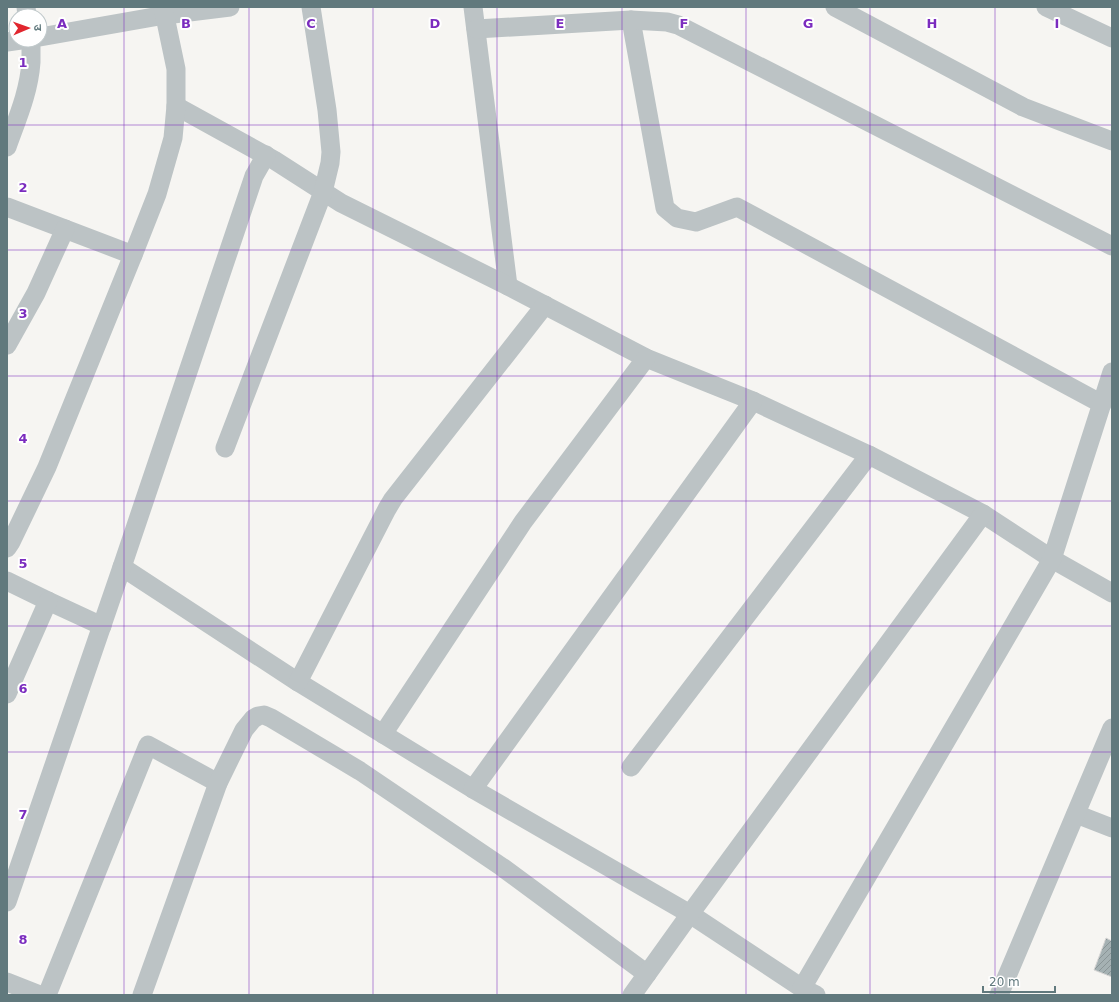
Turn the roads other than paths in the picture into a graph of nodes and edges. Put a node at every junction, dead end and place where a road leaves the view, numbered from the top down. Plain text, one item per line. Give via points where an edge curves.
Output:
1 (230, 7) edge
2 (311, 7) edge
3 (474, 7) edge
4 (835, 7) edge
5 (1046, 7) edge
6 (164, 11) edge
7 (630, 20) junction
8 (476, 29) junction
9 (48, 35) edge
10 (1112, 38) edge
11 (31, 48) edge
12 (176, 106) junction
13 (1112, 141) edge
14 (7, 147) edge
15 (266, 156) junction
16 (323, 192) junction
17 (7, 207) edge
18 (64, 229) junction
19 (1112, 246) edge
20 (134, 255) junction
21 (508, 286) junction
22 (545, 305) junction
23 (7, 344) edge
24 (646, 358) junction
25 (1112, 372) edge
26 (753, 401) junction
27 (1102, 404) junction
28 (224, 448) dead end
29 (869, 455) junction
30 (983, 514) junction
31 (7, 548) edge
32 (1052, 559) junction
33 (122, 567) junction
34 (7, 581) edge
35 (1112, 593) edge
36 (48, 601) junction
37 (102, 626) junction
38 (298, 682) junction
39 (7, 694) edge
40 (1112, 728) edge
41 (383, 734) junction
42 (631, 767) dead end
43 (218, 783) junction
44 (473, 789) junction
45 (1076, 814) junction
46 (1112, 828) edge
47 (7, 902) edge
48 (690, 914) junction
49 (647, 974) junction
50 (7, 982) edge
51 (809, 991) edge
52 (40, 995) edge
53 (47, 995) edge
54 (142, 995) edge
55 (632, 995) edge
56 (999, 995) edge

1 - 6 street
2 - 16 street via 331,152
3 - 8 street
4 - 13 street via 1023,107
5 - 10 street
6 - 9 street
6 - 12 street via 176,69
7 - 8 street
7 - 19 street via 678,25
7 - 27 street via 665,208 677,218 696,222 737,207
8 - 21 street
11 - 14 street via 27,88
12 - 15 street
12 - 20 street via 173,138 157,194
15 - 16 street
15 - 33 street via 254,176
16 - 21 street
16 - 28 street
17 - 18 street
18 - 20 street
18 - 23 street via 36,293
20 - 31 street via 47,467
21 - 22 street
22 - 24 street
22 - 38 street via 393,499
24 - 26 street
24 - 41 street via 523,522
25 - 27 street
26 - 29 street
26 - 44 street
27 - 32 street
29 - 30 street
29 - 42 street
30 - 32 street
30 - 48 street
32 - 35 street
32 - 51 street
33 - 37 street
33 - 38 street
34 - 36 street
36 - 37 street
36 - 39 street
37 - 47 street
38 - 41 street
40 - 45 street
41 - 44 street
43 - 49 street via 244,730 258,716 271,718 360,771 502,867
43 - 53 street via 148,745
43 - 54 street
44 - 48 street
45 - 46 street
45 - 56 street
48 - 49 street
48 - 51 street
49 - 55 street
50 - 52 street

